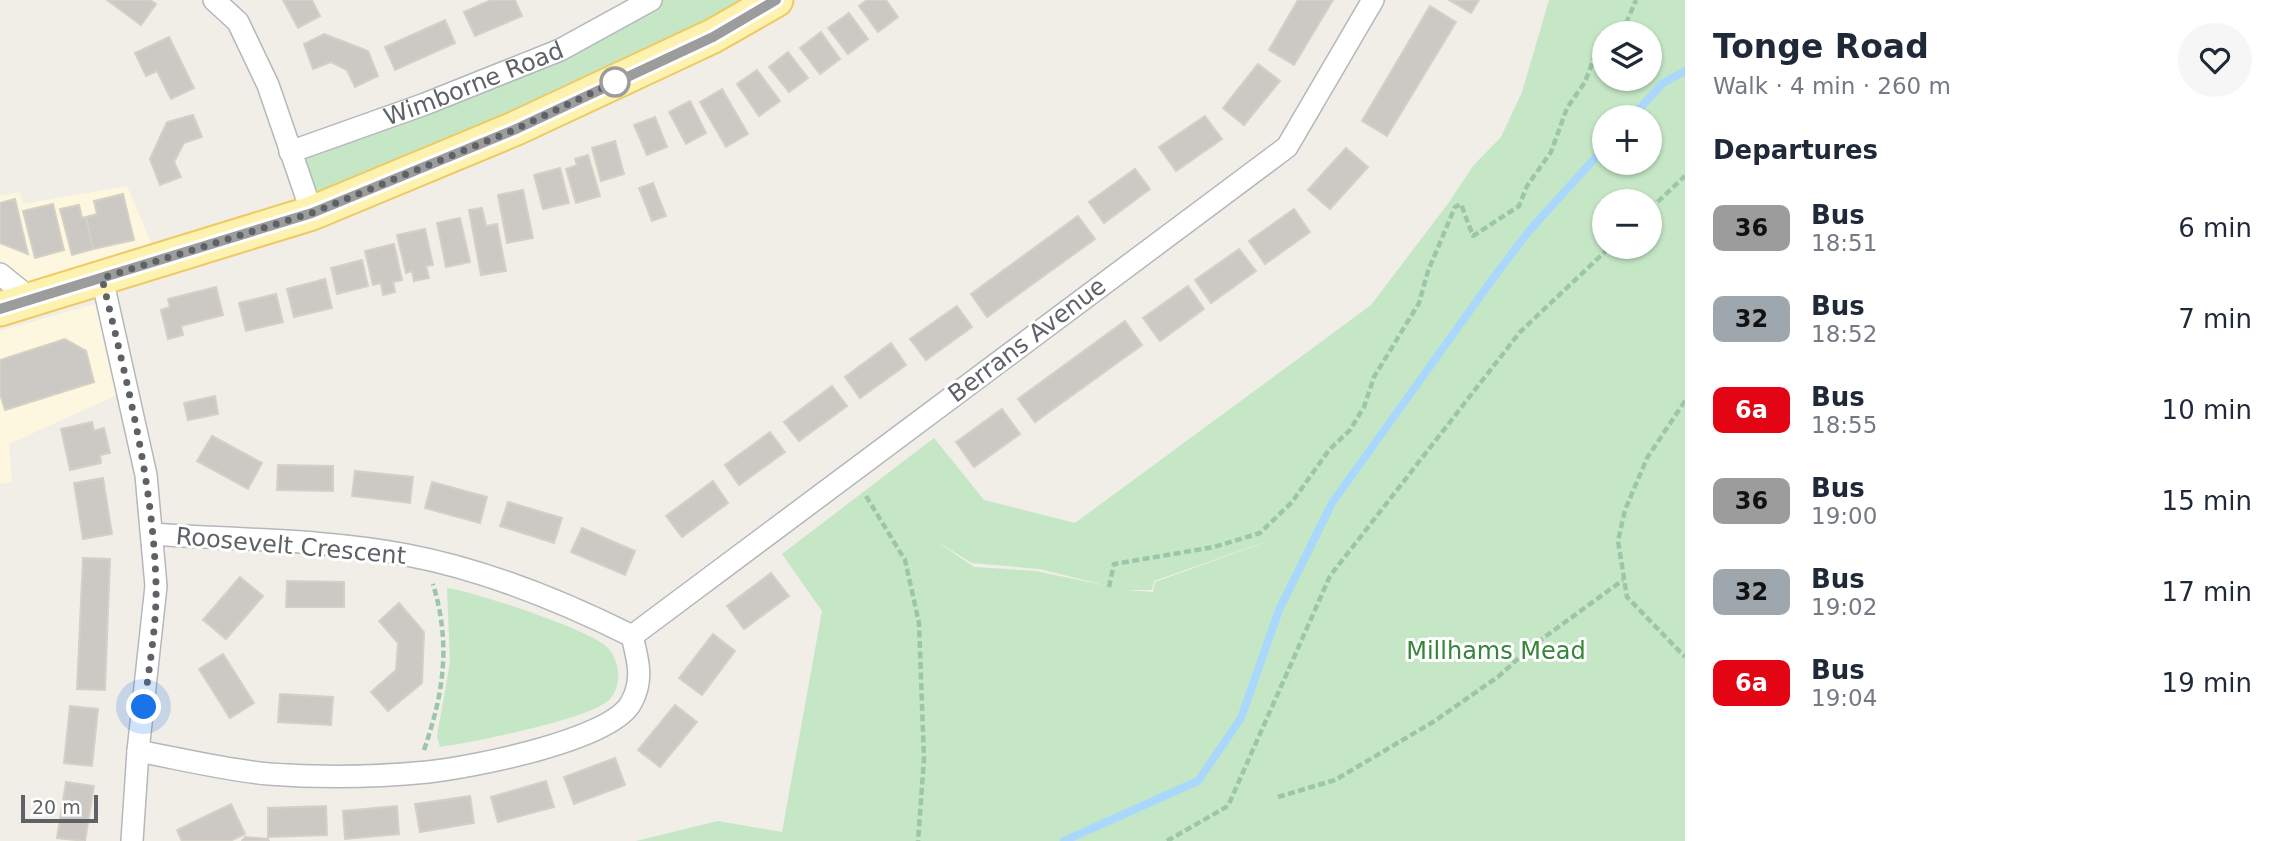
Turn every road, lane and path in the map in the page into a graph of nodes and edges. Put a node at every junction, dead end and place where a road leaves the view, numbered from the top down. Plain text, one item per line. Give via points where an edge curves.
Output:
1 (214, 0) edge
2 (651, 0) edge
3 (776, 0) edge
4 (1373, 0) edge
5 (1636, 0) edge
6 (1627, 21) edge
7 (1592, 65) edge
8 (290, 152) junction
9 (1685, 176) edge
10 (1662, 198) edge
11 (312, 213) junction
12 (1597, 259) edge
13 (0, 274) edge
14 (102, 278) junction
15 (32, 299) junction
16 (0, 309) edge
17 (1685, 401) edge
18 (866, 496) dead end
19 (153, 534) junction
20 (426, 559) junction
21 (1623, 580) junction
22 (1109, 587) dead end
23 (632, 636) junction
24 (1685, 657) edge
25 (138, 751) junction
26 (417, 772) junction
27 (1278, 797) dead end
28 (132, 841) edge
29 (918, 841) edge
30 (1167, 841) edge

1 - 8 street via 238,22 268,85
2 - 8 street, Wimborne Road via 560,50
3 - 11 main road via 713,37 514,130
4 - 23 street, Berrans Avenue via 1287,146
5 - 6 path
7 - 22 path via 1586,82 1567,108 1551,152 1519,206 1474,236 1461,204 1455,208 1419,303 1374,377 1364,407 1292,502 1260,533 1214,547 1114,564
8 - 11 street
9 - 10 path
11 - 14 main road
12 - 30 path via 1520,332 1330,576 1228,806
13 - 15 street
14 - 15 main road
14 - 19 street via 146,475
15 - 16 main road
17 - 21 path via 1647,458 1625,510 1618,541
18 - 29 path via 905,560 919,622 923,760
19 - 20 street, Roosevelt Crescent via 322,545
19 - 25 street via 154,617
20 - 23 street, Roosevelt Crescent via 532,590
20 - 26 path via 442,626 443,686
21 - 24 path via 1627,597
21 - 27 path via 1433,722 1335,780
23 - 26 street via 639,663 638,685 621,715 603,727 540,749
25 - 26 street via 267,774
25 - 28 street

